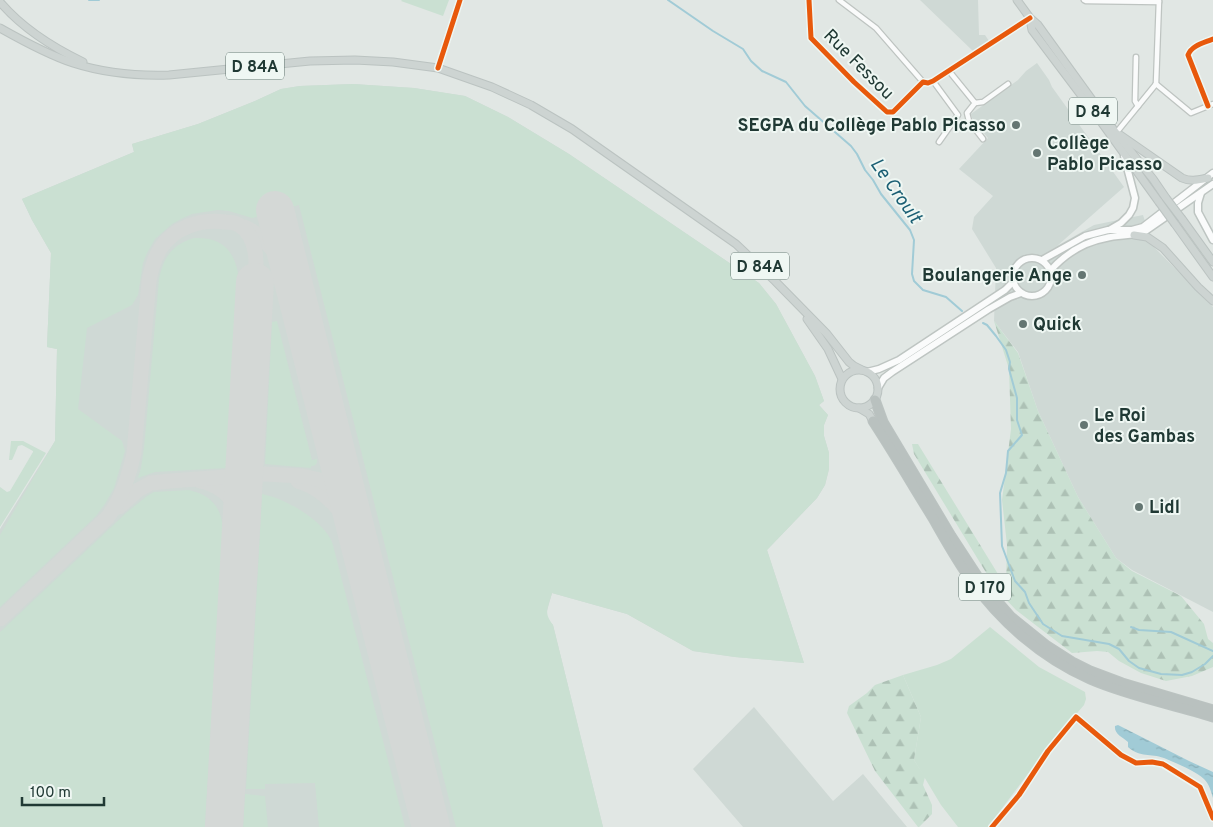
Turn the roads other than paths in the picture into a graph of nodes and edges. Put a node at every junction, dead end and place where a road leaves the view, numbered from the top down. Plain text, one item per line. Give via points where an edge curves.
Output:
1 (460, 0) edge
2 (809, 0) edge
3 (839, 0) edge
4 (1016, 0) edge
5 (1084, 0) edge
6 (1159, 1) edge
7 (0, 2) edge
8 (1030, 18) junction
9 (0, 28) edge
10 (1213, 39) edge
11 (1136, 57) dead end
12 (410, 64) junction
13 (438, 68) junction
14 (99, 69) junction
15 (949, 71) junction
16 (462, 76) junction
17 (933, 81) junction
18 (923, 82) junction
19 (1008, 84) dead end
20 (1156, 84) junction
21 (975, 103) junction
22 (1211, 105) edge
23 (1138, 106) junction
24 (1116, 133) junction
25 (983, 139) dead end
26 (940, 142) dead end
27 (1124, 155) junction
28 (1210, 176) edge
29 (1213, 184) edge
30 (1201, 193) junction
31 (1108, 230) junction
32 (1134, 235) junction
33 (1213, 240) edge
34 (1042, 260) junction
35 (1213, 262) edge
36 (1050, 271) junction
37 (1213, 277) edge
38 (1014, 282) junction
39 (1021, 293) junction
40 (1213, 301) edge
41 (795, 302) junction
42 (865, 371) junction
43 (842, 379) junction
44 (878, 388) junction
45 (874, 400) junction
46 (858, 408) junction
47 (874, 421) joint
48 (1213, 710) edge
49 (1213, 717) edge
50 (1213, 818) edge
51 (992, 827) edge

1 - 13 street
2 - 18 street, Rue Fessou via 811,38 887,112 893,112
3 - 18 street via 876,28
4 - 8 main road, D 84
5 - 6 street
6 - 20 street
7 - 14 main road, D 84A via 36,34
8 - 15 street
8 - 24 main road, D 84
8 - 27 main road, D 84 via 1032,30
9 - 14 main road, D 84A via 72,62
10 - 22 street via 1193,48 1188,55
11 - 23 street via 1135,101
12 - 13 main road, D 84A
12 - 14 main road, D 84A via 318,60 159,75
12 - 16 main road, D 84A
13 - 16 main road, D 84A
15 - 17 street
15 - 21 street
16 - 41 main road, D 84A via 531,105 572,129 736,244
17 - 18 street
17 - 26 street via 958,115
19 - 21 street via 983,102
20 - 22 street via 1192,113
20 - 23 street
21 - 25 street via 968,113 969,121
23 - 24 street
24 - 28 main road via 1187,181
24 - 35 main road, D 84, bridge
27 - 31 main road via 1135,198 1133,208 1130,216
27 - 37 main road, D 84, bridge
28 - 31 main road via 1143,227
29 - 30 main road
30 - 32 main road via 1144,232
30 - 33 main road via 1198,212
31 - 34 main road via 1085,236
32 - 36 main road via 1106,238 1081,246
32 - 40 main road via 1147,237 1162,248
34 - 36 main road
34 - 38 main road via 1023,259 1013,274
36 - 39 main road via 1050,284 1044,292 1035,296
38 - 39 main road
38 - 42 main road via 899,360
39 - 44 main road via 989,309 892,372
41 - 42 main road, D 84A via 849,362
41 - 43 main road, D 84A via 828,348
42 - 43 main road via 851,371
42 - 44 main road via 875,378
43 - 46 main road via 841,396 848,405
44 - 45 main road
45 - 46 main road
45 - 48 highway, D 170 via 886,428 976,575 1011,617 1047,646 1090,671
46 - 47 main road, D 170
47 - 49 highway, D 170 via 970,579 1013,628 1038,649 1088,678
50 - 51 street via 1200,787 1163,764 1136,763 1120,755 1076,718

